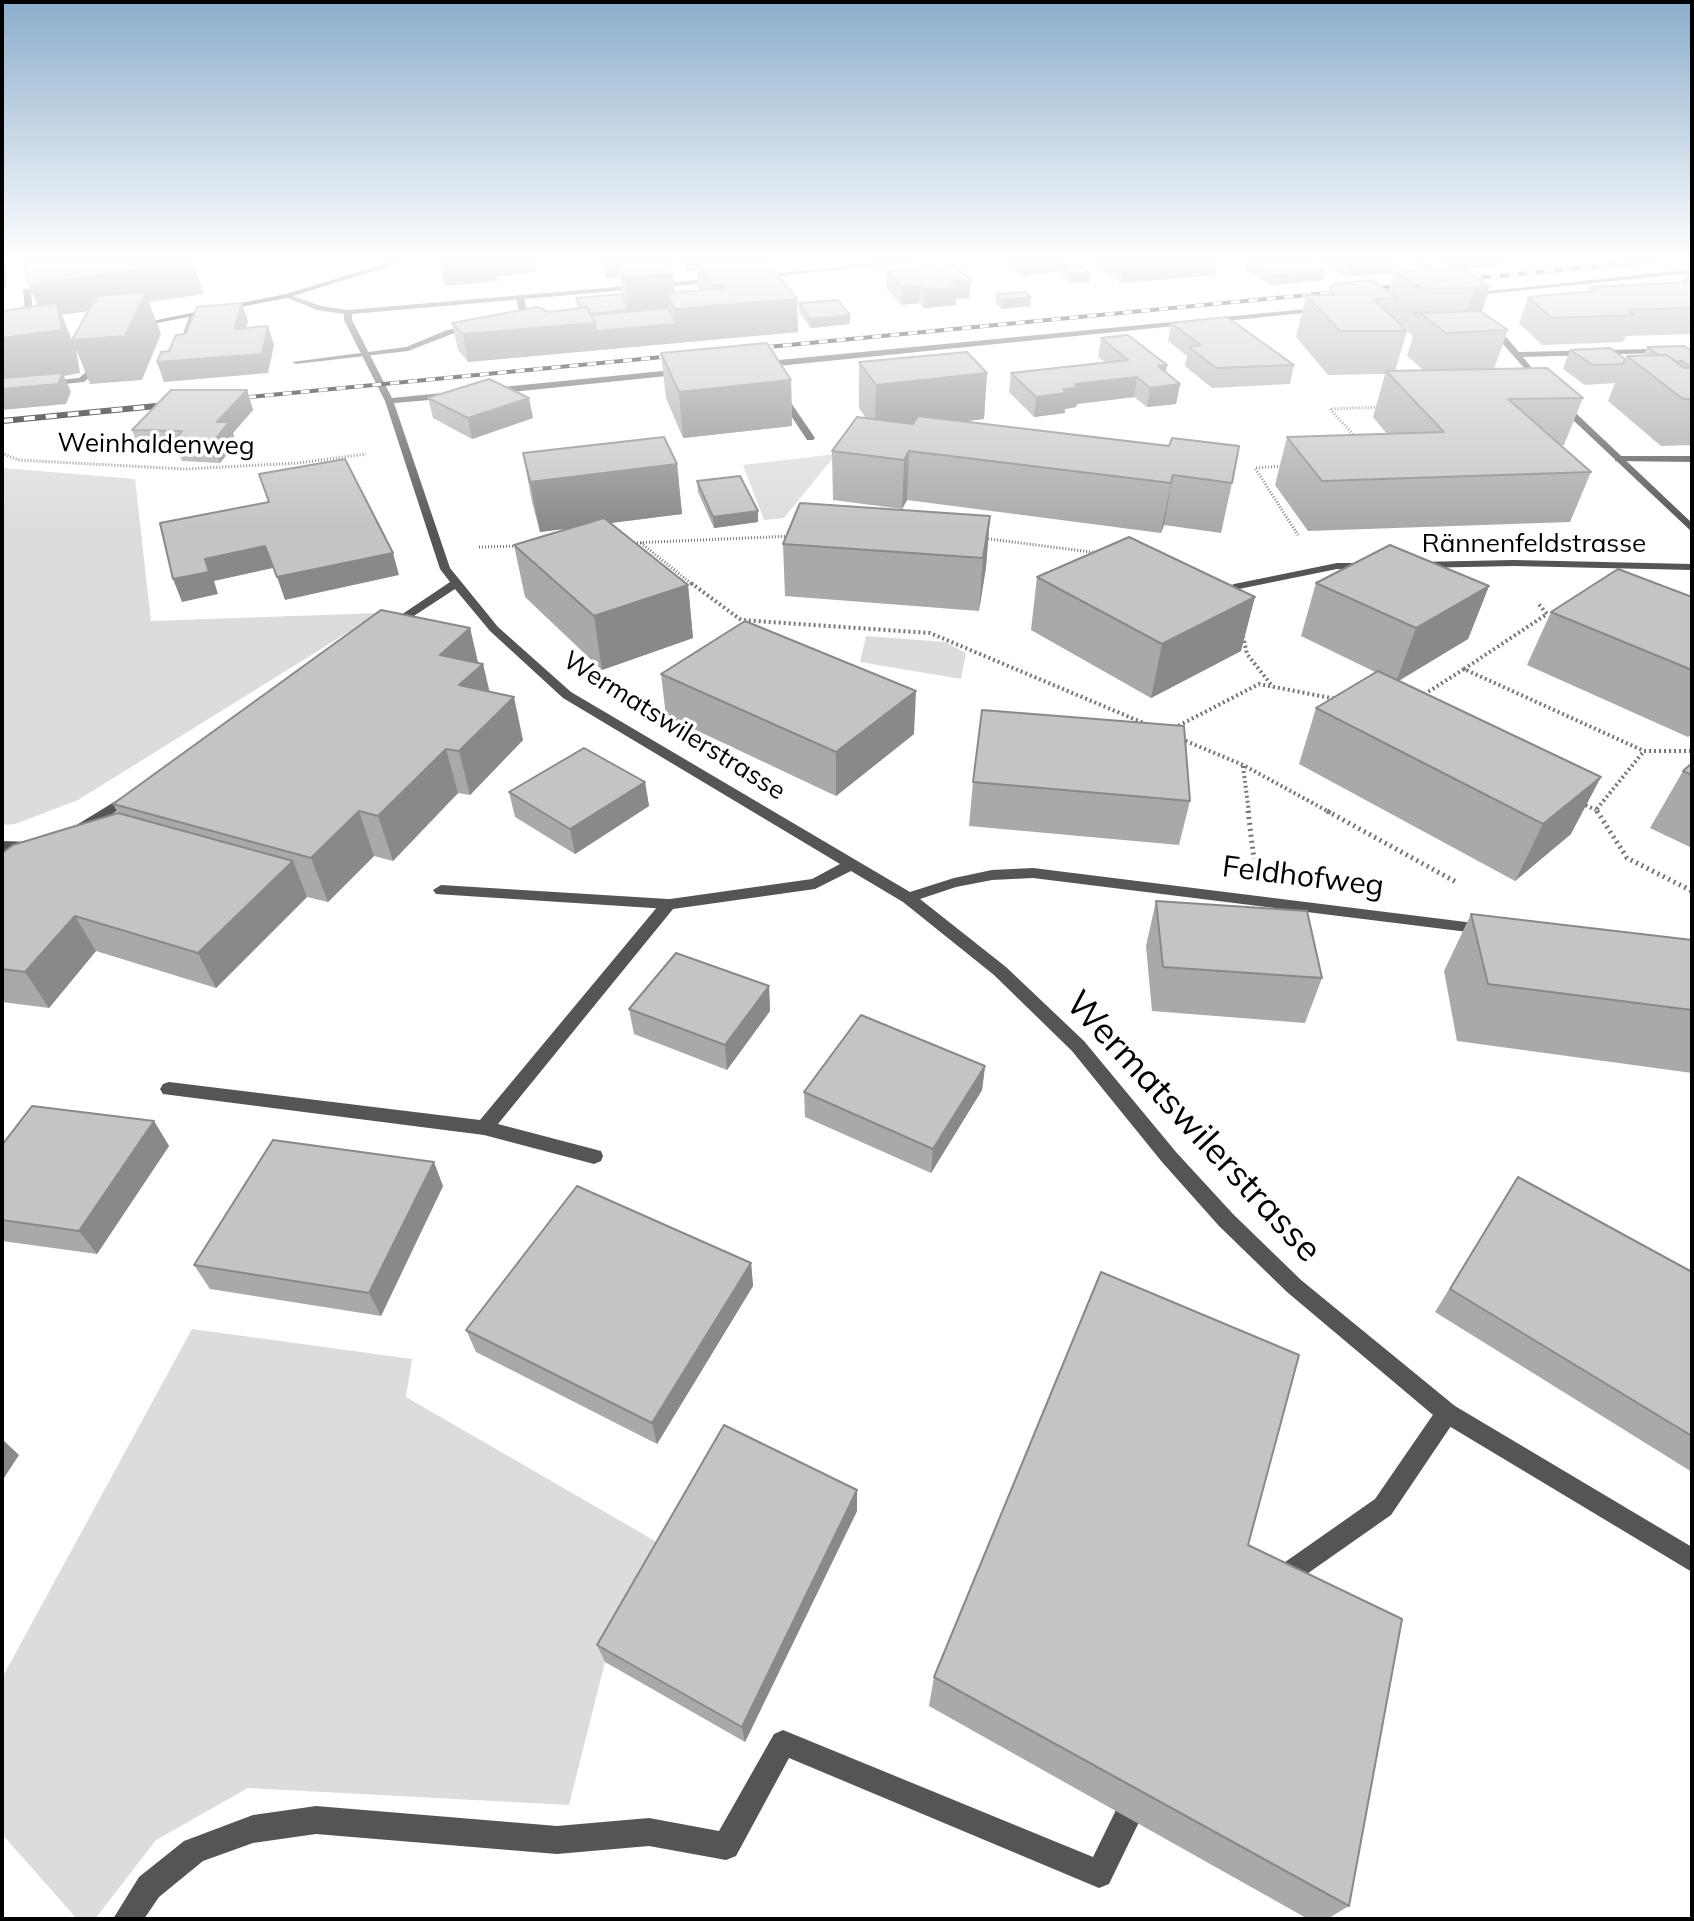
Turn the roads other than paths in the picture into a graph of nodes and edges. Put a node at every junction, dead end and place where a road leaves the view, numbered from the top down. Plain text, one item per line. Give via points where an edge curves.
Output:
1 (90, 351) edge
2 (178, 351) edge
3 (363, 351) edge
4 (394, 351) edge
5 (906, 351) edge
6 (1513, 351) edge
7 (1669, 351) edge
8 (177, 354) edge
9 (365, 354) junction
10 (1517, 355) junction
11 (296, 362) dead end
12 (762, 365) junction
13 (746, 366) edge
14 (700, 371) edge
15 (770, 377) edge
16 (34, 385) edge
17 (778, 389) edge
18 (483, 392) edge
19 (467, 393) edge
20 (389, 401) junction
21 (810, 438) dead end
22 (1618, 459) junction
23 (1692, 459) edge
24 (1692, 529) edge
25 (1381, 565) edge
26 (1411, 565) edge
27 (1692, 567) edge
28 (455, 584) junction
29 (1234, 587) edge
30 (375, 636) edge
31 (142, 789) edge
32 (64, 839) edge
33 (2, 846) edge
34 (51, 848) edge
35 (850, 865) junction
36 (441, 890) dead end
37 (908, 898) junction
38 (668, 904) junction
39 (1494, 930) edge
40 (169, 1089) dead end
41 (484, 1128) junction
42 (594, 1156) dead end
43 (1447, 1413) junction
44 (1692, 1560) edge
45 (1268, 1600) edge
46 (1127, 1818) edge
47 (127, 1919) edge

1 - 16 street via 89,374 81,380
2 - 8 street
3 - 9 street, Wermatswilerstrasse
4 - 9 street
5 - 12 street
6 - 10 street
7 - 10 street
9 - 11 street
9 - 20 street, Wermatswilerstrasse
10 - 22 street
12 - 13 street
12 - 15 street
14 - 18 street
17 - 21 street
19 - 20 street
20 - 28 street, Wermatswilerstrasse via 445,569
22 - 23 street
22 - 24 street
25 - 29 street, Rännenfeldstrasse via 1320,570
26 - 27 street, Rännenfeldstrasse
28 - 30 street
28 - 35 street, Wermatswilerstrasse via 494,629 567,695
31 - 32 street
33 - 34 street
35 - 37 street, Wermatswilerstrasse
35 - 38 street via 815,884
36 - 38 street
37 - 39 street, Feldhofweg via 992,875 1033,873
37 - 43 street, Wermatswilerstrasse via 1000,971 1078,1046 1188,1178 1294,1286
38 - 41 street
40 - 41 street
41 - 42 street
43 - 44 street, Wermatswilerstrasse
43 - 45 street via 1383,1507 1286,1575
46 - 47 street via 1099,1874 783,1743 726,1846 649,1832 557,1840 316,1820 253,1829 194,1851 149,1887

